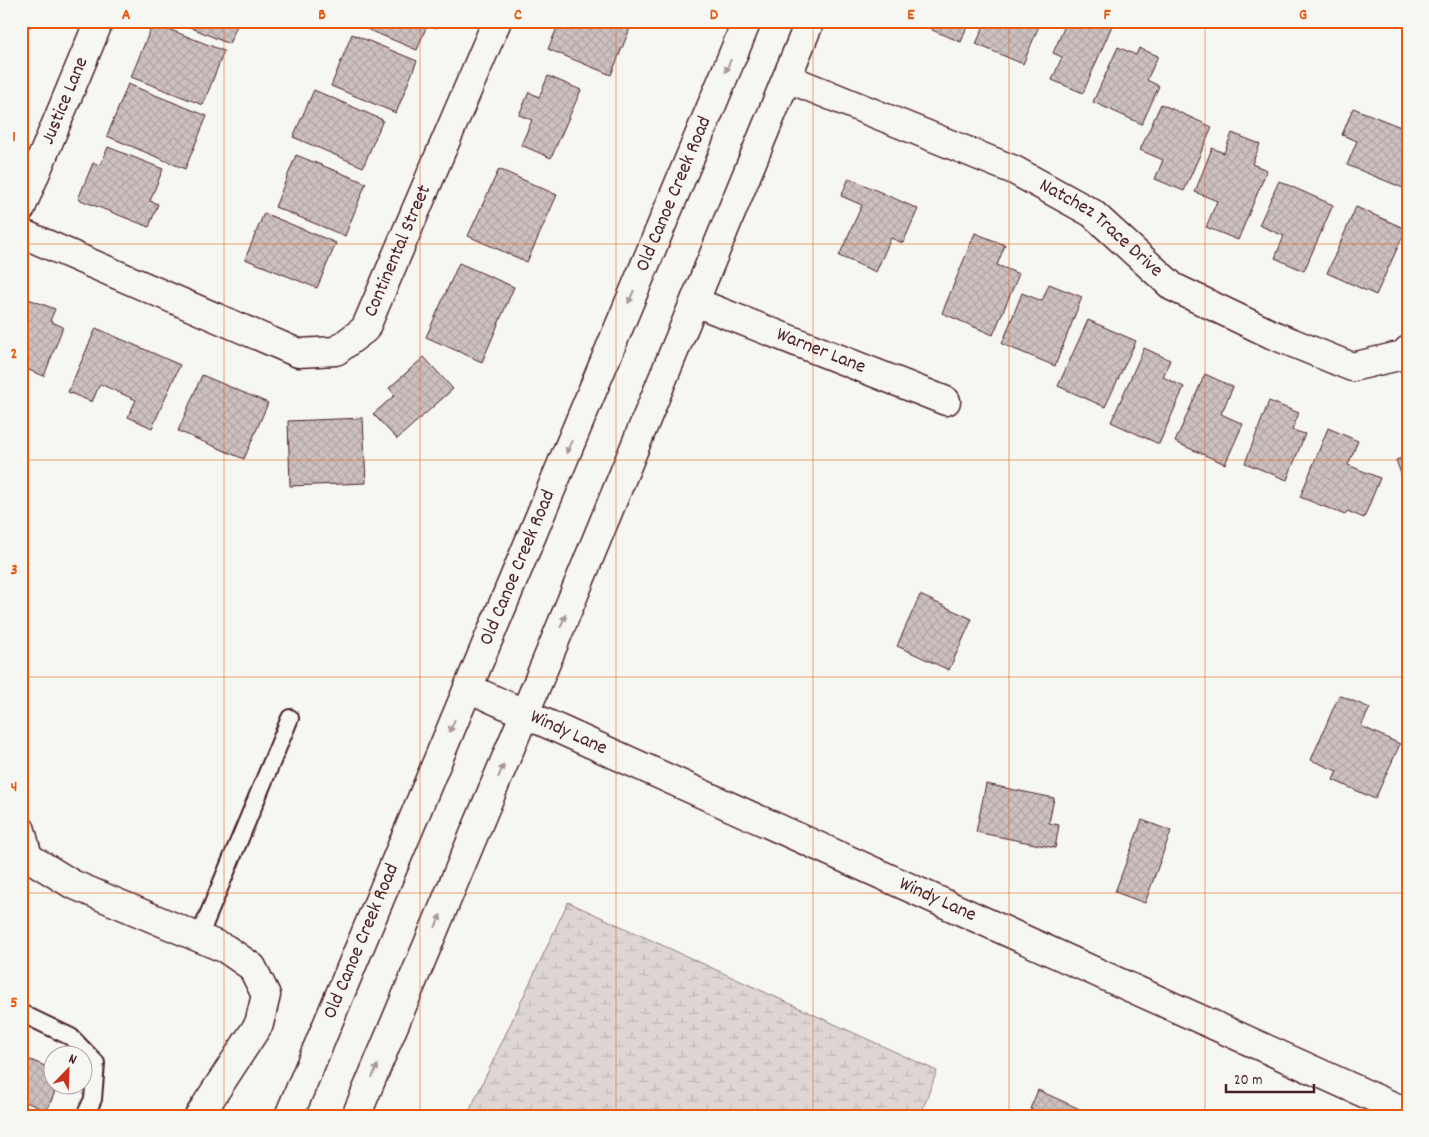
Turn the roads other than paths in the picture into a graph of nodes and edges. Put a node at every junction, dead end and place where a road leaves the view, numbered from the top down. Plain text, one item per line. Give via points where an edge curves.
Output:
1 (99, 21) edge
2 (497, 21) edge
3 (747, 21) edge
4 (810, 21) edge
5 (787, 78) junction
6 (21, 208) edge
7 (21, 233) edge
8 (695, 302) junction
9 (1408, 350) edge
10 (946, 401) dead end
11 (468, 688) junction
12 (524, 714) junction
13 (290, 718) dead end
14 (21, 830) edge
15 (199, 937) junction
16 (21, 1013) edge
17 (1408, 1113) edge
18 (85, 1116) edge
19 (199, 1116) edge
20 (289, 1116) edge
21 (356, 1116) edge

1 - 6 street, Justice Lane
2 - 7 street, Continental Street via 365,329 336,351 298,352
3 -> 11 street, Old Canoe Creek Road
4 - 5 street
5 - 8 street
5 - 9 street, Natchez Trace Drive via 1014,170 1092,213 1174,287 1271,334 1352,367 1403,355
8 - 10 street, Warner Lane
12 -> 8 street
11 - 12 street, Windy Lane
11 -> 20 street, Old Canoe Creek Road
12 - 17 street, Windy Lane
21 -> 12 street
13 - 15 lane
14 - 15 street via 28,857 72,884
15 - 19 street via 226,949 252,967 266,995 259,1024
16 - 18 lane via 71,1038 96,1063 93,1098

